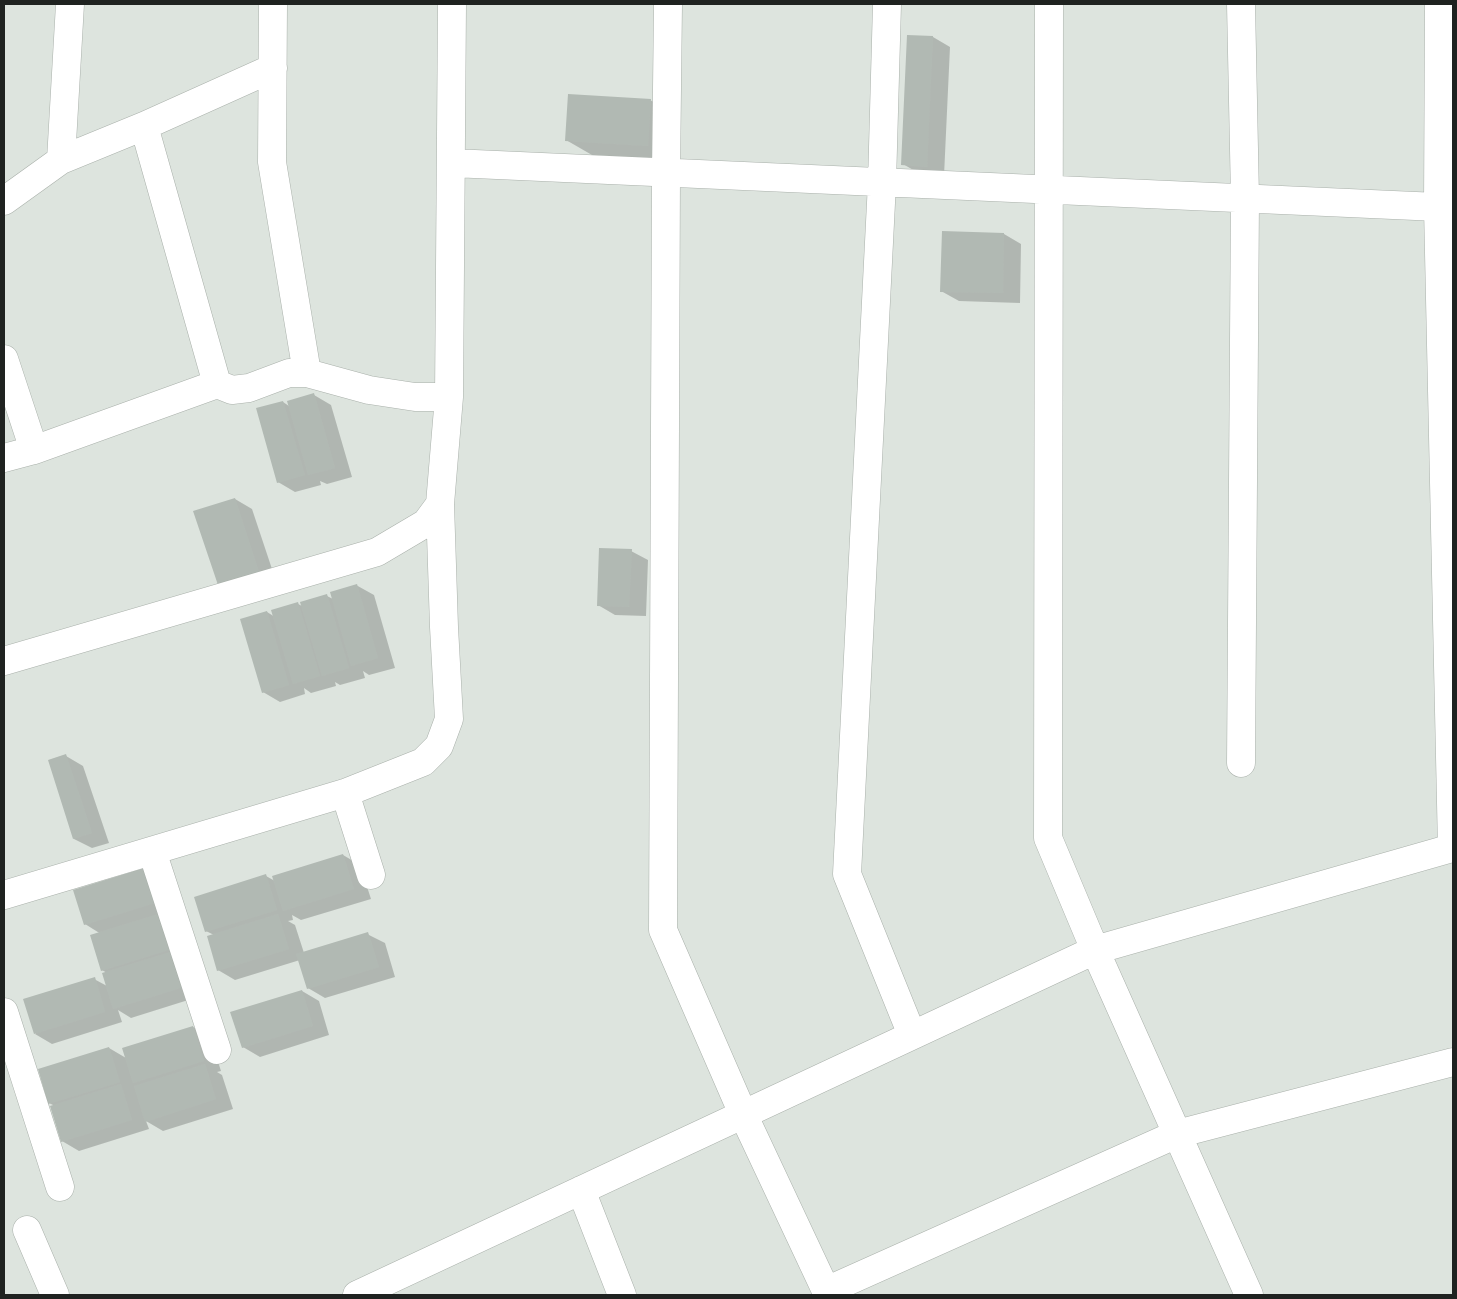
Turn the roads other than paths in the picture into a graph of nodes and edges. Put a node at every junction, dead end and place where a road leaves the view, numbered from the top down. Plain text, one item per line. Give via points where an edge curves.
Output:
1 (70, 4) edge
2 (273, 4) edge
3 (452, 4) edge
4 (668, 4) edge
5 (887, 4) edge
6 (1049, 4) edge
7 (1241, 4) edge
8 (1439, 4) edge
9 (273, 68) junction
10 (144, 126) junction
11 (62, 160) junction
12 (452, 164) junction
13 (666, 173) junction
14 (882, 183) junction
15 (1048, 190) junction
16 (1245, 198) junction
17 (4, 201) edge
18 (1438, 207) junction
19 (4, 359) edge
20 (307, 373) junction
21 (217, 384) junction
22 (449, 397) junction
23 (34, 450) junction
24 (4, 458) edge
25 (440, 504) junction
26 (4, 661) edge
27 (1241, 763) dead end
28 (345, 794) junction
29 (1453, 848) edge
30 (152, 851) junction
31 (371, 875) dead end
32 (4, 895) edge
33 (1094, 950) junction
34 (4, 1012) edge
35 (912, 1035) junction
36 (217, 1050) dead end
37 (1453, 1062) edge
38 (743, 1114) junction
39 (1177, 1134) junction
40 (60, 1187) dead end
41 (581, 1190) junction
42 (27, 1230) dead end
43 (389, 1288) edge
44 (827, 1293) edge
45 (55, 1295) edge
46 (356, 1295) edge
47 (622, 1295) edge
48 (1249, 1295) edge

1 - 11 street
2 - 9 street
3 - 12 street
4 - 13 street
5 - 14 street
6 - 15 street
7 - 16 street
8 - 18 street
9 - 10 street
9 - 20 street via 272,162
10 - 11 street
10 - 21 street
11 - 17 street
12 - 13 street
12 - 22 street
13 - 14 street
13 - 38 street via 663,930
14 - 15 street
14 - 35 street via 847,874
15 - 16 street
15 - 33 street via 1048,838
16 - 18 street
16 - 27 street
18 - 29 street
19 - 23 street
20 - 21 street via 289,373 241,389 232,390
20 - 22 street via 369,390 415,397
21 - 23 street
22 - 25 street
23 - 24 street
25 - 26 street via 426,523 377,552
25 - 28 street via 450,719 439,746 423,762
28 - 30 street
28 - 31 street
29 - 33 street
30 - 32 street
30 - 36 street
33 - 35 street
33 - 39 street
34 - 40 street
35 - 38 street
37 - 39 street
38 - 41 street
38 - 44 street
39 - 44 street
39 - 48 street
41 - 43 street
41 - 47 street
42 - 45 street
43 - 46 street

